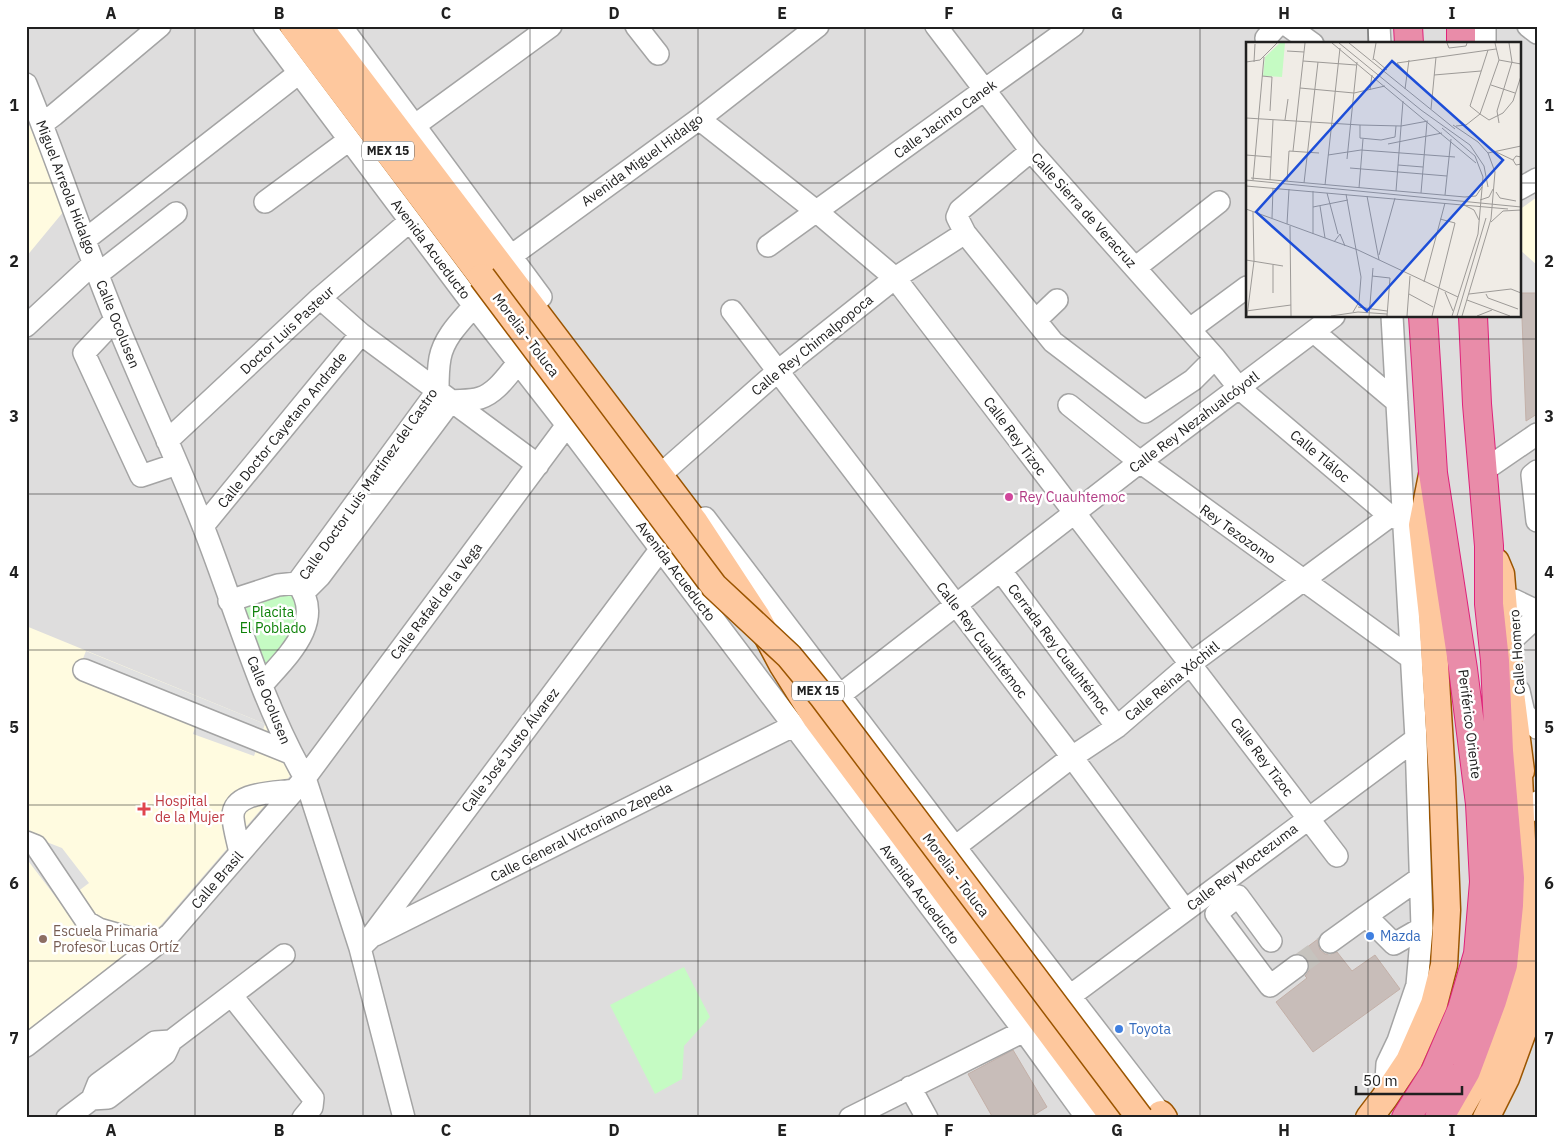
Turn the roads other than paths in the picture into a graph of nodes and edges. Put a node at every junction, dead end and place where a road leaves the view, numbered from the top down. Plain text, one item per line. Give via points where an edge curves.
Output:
1 (160, 26) edge
2 (264, 26) edge
3 (293, 26) edge
4 (319, 26) edge
5 (341, 26) edge
6 (551, 26) edge
7 (636, 26) edge
8 (818, 26) edge
9 (936, 26) edge
10 (1073, 26) edge
11 (1277, 26) edge
12 (1288, 26) edge
13 (1379, 26) edge
14 (1408, 26) edge
15 (1461, 26) edge
16 (1485, 26) edge
17 (1528, 26) edge
18 (1537, 33) edge
19 (1267, 42) edge
20 (1310, 42) edge
21 (1380, 42) edge
22 (1408, 42) edge
23 (1461, 42) edge
24 (1485, 42) edge
25 (658, 54) dead end
26 (299, 73) junction
27 (26, 84) edge
28 (985, 90) junction
29 (699, 119) junction
30 (42, 124) junction
31 (414, 126) junction
32 (349, 140) junction
33 (1031, 151) junction
34 (1537, 179) edge
35 (1520, 188) edge
36 (266, 202) dead end
37 (1219, 202) dead end
38 (816, 211) junction
39 (176, 213) dead end
40 (410, 221) junction
41 (965, 233) junction
42 (86, 239) junction
43 (768, 246) dead end
44 (96, 268) junction
45 (1135, 268) junction
46 (895, 278) junction
47 (486, 279) junction
48 (1246, 288) edge
49 (320, 298) junction
50 (1057, 300) dead end
51 (732, 312) dead end
52 (1332, 318) edge
53 (1392, 318) edge
54 (1423, 318) edge
55 (1473, 318) edge
56 (115, 320) junction
57 (1036, 320) junction
58 (26, 326) edge
59 (1190, 329) junction
60 (1314, 332) junction
61 (361, 334) junction
62 (1215, 358) junction
63 (518, 363) junction
64 (778, 371) junction
65 (1239, 388) junction
66 (444, 395) junction
67 (1397, 402) junction
68 (1069, 405) dead end
69 (567, 425) junction
70 (1537, 434) edge
71 (167, 441) junction
72 (1140, 462) junction
73 (177, 464) junction
74 (538, 465) junction
75 (668, 468) junction
76 (1483, 471) junction
77 (1537, 471) edge
78 (1433, 473) junction
79 (1074, 514) junction
80 (1405, 520) junction
81 (1537, 521) edge
82 (203, 526) junction
83 (1489, 546) junction
84 (660, 550) junction
85 (1001, 571) junction
86 (1501, 574) junction
87 (1303, 580) junction
88 (301, 588) junction
89 (1514, 600) junction
90 (229, 601) junction
91 (955, 605) junction
92 (1537, 611) edge
93 (1537, 616) edge
94 (1515, 637) junction
95 (1411, 658) junction
96 (1190, 664) junction
97 (84, 670) dead end
98 (262, 685) junction
99 (840, 695) junction
100 (793, 726) junction
101 (1117, 727) junction
102 (1537, 728) edge
103 (1416, 739) junction
104 (290, 752) junction
105 (1518, 754) junction
106 (1072, 757) junction
107 (300, 784) junction
108 (1533, 816) edge
109 (1308, 818) junction
110 (26, 842) edge
111 (955, 847) junction
112 (240, 853) junction
113 (1337, 856) dead end
114 (1537, 860) edge
115 (1420, 878) junction
116 (1185, 910) junction
117 (1366, 916) junction
118 (1422, 928) junction
119 (1537, 935) edge
120 (1271, 941) dead end
121 (1330, 942) tunnel mouth
122 (365, 943) junction
123 (155, 945) junction
124 (284, 955) dead end
125 (1297, 966) tunnel mouth
126 (232, 996) junction
127 (1070, 996) junction
128 (1532, 1025) edge
129 (1024, 1031) junction
130 (26, 1046) edge
131 (910, 1087) junction
132 (1385, 1097) junction
133 (1157, 1117) edge
134 (67, 1118) edge
135 (303, 1118) edge
136 (404, 1118) edge
137 (850, 1118) edge
138 (927, 1118) edge
139 (1087, 1118) edge
140 (1114, 1118) edge
141 (1368, 1118) edge
142 (1406, 1118) edge
143 (1439, 1118) edge
144 (1455, 1118) edge
145 (1486, 1118) edge

1 - 30 street
2 - 26 street, Avenida Acueducto
3 - 47 main road, Morelia - Toluca / MEX 15
4 - 47 main road, Morelia - Toluca / MEX 15
5 - 31 street, Avenida Acueducto
6 - 31 street
7 - 25 street
8 - 29 street, Avenida Miguel Hidalgo
9 - 28 street, Calle Sierra de Veracruz
10 - 28 street, Calle Jacinto Canek
11 - 19 street via 1266,38
12 - 20 street
13 - 21 street
14 - 22 highway
15 - 23 highway
16 - 24 street
17 - 18 street
26 - 32 street, Avenida Acueducto
26 - 42 street
27 - 30 street, Miguel Arreola Hidalgo
28 - 33 street, Calle Sierra de Veracruz
28 - 38 street, Calle Jacinto Canek
29 - 38 street, Calle Rey Tizoc
29 - 47 street, Avenida Miguel Hidalgo
30 - 42 street, Miguel Arreola Hidalgo
31 - 47 street, Avenida Acueducto
32 - 36 street
32 - 40 street, Avenida Acueducto
33 - 41 street via 960,210 957,217
33 - 45 street, Calle Sierra de Veracruz
34 - 35 street
37 - 45 street
38 - 43 street, Calle Jacinto Canek
38 - 46 street, Calle Rey Tizoc
39 - 44 street
40 - 47 street, Avenida Acueducto
40 - 49 street, Doctor Luis Pasteur
41 - 46 street, Calle Rey Chimalpopoca
41 - 57 street
42 - 44 street, Miguel Arreola Hidalgo
44 - 56 street, Calle Ocolusen
44 - 58 street
45 - 59 street, Calle Sierra de Veracruz
46 - 64 street, Calle Rey Chimalpopoca
46 - 79 street, Calle Rey Tizoc
47 - 63 street, Avenida Acueducto
47 - 66 street, Calle Doctor Luis Martínez del Castro via 445,343 440,357
47 - 75 street, Avenida Acueducto
47 - 133 main road, Morelia - Toluca / MEX 15, bridge via 714,586 789,656
47 - 140 main road, Morelia - Toluca / MEX 15, bridge via 694,522 757,617 816,718
48 - 59 street
49 - 61 street
49 - 71 street, Doctor Luis Pasteur
50 - 57 street
51 - 64 street, Calle Rey Cuauhtémoc
52 - 60 street, Calle Rey Nezahualcóyotl
53 - 67 street
54 - 78 highway, Periférico Oriente
55 - 76 highway, Periférico Oriente
56 - 71 street, Calle Ocolusen
56 - 73 street via 84,353 141,476
57 - 62 street via 1053,342 1144,412 1193,380
59 - 62 street, Calle Sierra de Veracruz
60 - 65 street, Calle Rey Nezahualcóyotl
60 - 67 street
61 - 66 street
61 - 82 street, Calle Doctor Cayetano Andrade
62 - 65 street, Calle Sierra de Veracruz
63 - 66 street, Calle Doctor Luis Martínez del Castro via 499,386 478,399
63 - 69 street, Avenida Acueducto
64 - 75 street, Calle Rey Chimalpopoca
64 - 91 street, Calle Rey Cuauhtémoc
65 - 72 street, Calle Rey Nezahualcóyotl
65 - 80 street, Calle Tláloc
66 - 74 street
66 - 88 street, Calle Doctor Luis Martínez del Castro via 320,576
67 - 80 street
68 - 72 street, Rey Tezozomo
69 - 74 street, Calle Rafaél de la Vega
69 - 84 street, Avenida Acueducto
70 - 76 street
71 - 73 street, Calle Ocolusen
72 - 79 street, Calle Rey Nezahualcóyotl
72 - 87 street, Rey Tezozomo
73 - 82 street, Calle Ocolusen
74 - 107 street, Calle Rafaél de la Vega
75 - 99 street, Avenida Acueducto
76 - 83 highway, Periférico Oriente
77 - 81 street via 1532,475
78 - 80 main road
78 - 142 highway, Periférico Oriente via 1480,804 1484,882 1478,954 1462,1009 1435,1072
79 - 85 street, Calle Rey Nezahualcóyotl
79 - 96 street, Calle Rey Tizoc
80 - 87 street, Calle Reina Xóchitl
80 - 95 street
80 - 132 main road via 1432,616 1447,910 1444,965 1434,1004 1409,1061
82 - 90 street, Calle Ocolusen
83 - 86 main road
83 - 143 highway, Periférico Oriente via 1489,604 1510,878 1507,932 1503,965 1480,1035 1466,1071
84 - 100 street, Avenida Acueducto
84 - 122 street, Calle José Justo Álvarez
85 - 91 street, Calle Rey Nezahualcóyotl
85 - 101 street, Cerrada Rey Cuauhtémoc
86 - 89 street, Calle Homero
86 - 105 main road
87 - 95 street, Rey Tezozomo
87 - 96 street, Calle Reina Xóchitl
88 - 90 street via 278,585
88 - 98 street via 309,607 304,630 298,642
89 - 92 street
89 - 94 street, Calle Homero
90 - 98 street, Calle Ocolusen
91 - 99 street, Calle Rey Nezahualcóyotl
91 - 106 street, Calle Rey Cuauhtémoc
93 - 94 street
94 - 102 street, Calle Homero via 1519,697 1524,713
95 - 103 street
96 - 101 street, Calle Reina Xóchitl
96 - 109 street, Calle Rey Tizoc
97 - 104 street
98 - 104 street, Calle Ocolusen
99 - 111 street, Avenida Acueducto
100 - 122 street, Calle General Victoriano Zepeda
100 - 129 street, Avenida Acueducto
101 - 106 street, Calle Reina Xóchitl
103 - 109 street, Calle Rey Moctezuma
103 - 115 street
104 - 107 street, Calle Ocolusen
105 - 108 main road
105 - 144 main road via 1525,904 1519,950 1503,1018 1486,1064
106 - 111 street, Calle Reina Xóchitl
106 - 116 street, Calle Rey Cuauhtémoc
107 - 112 street, Calle Brasil
107 - 112 street via 247,796 239,801 233,817
107 - 122 street, Calle Ocolusen
108 - 114 main road
109 - 113 street, Calle Rey Tizoc
109 - 116 street, Calle Rey Moctezuma
110 - 123 street via 36,846 101,938
111 - 127 street, Avenida Acueducto
112 - 123 street, Calle Brasil via 170,934
115 - 117 street
115 - 118 street
116 - 127 street, Calle Rey Moctezuma
117 - 118 street via 1394,944
117 - 121 street
118 - 132 street via 1417,985 1388,1064
119 - 128 main road
120 - 125 street via 1238,896 1216,914 1270,986
122 - 136 street, Calle Ocolusen
123 - 130 street, Calle Brasil
124 - 126 street
126 - 134 street via 171,1041 155,1042 98,1084 92,1099
126 - 135 street via 313,1098 312,1107
127 - 133 street, Avenida Acueducto
128 - 145 main road
129 - 131 street
129 - 139 street, Avenida Acueducto
131 - 137 street
131 - 138 street
132 - 141 main road

